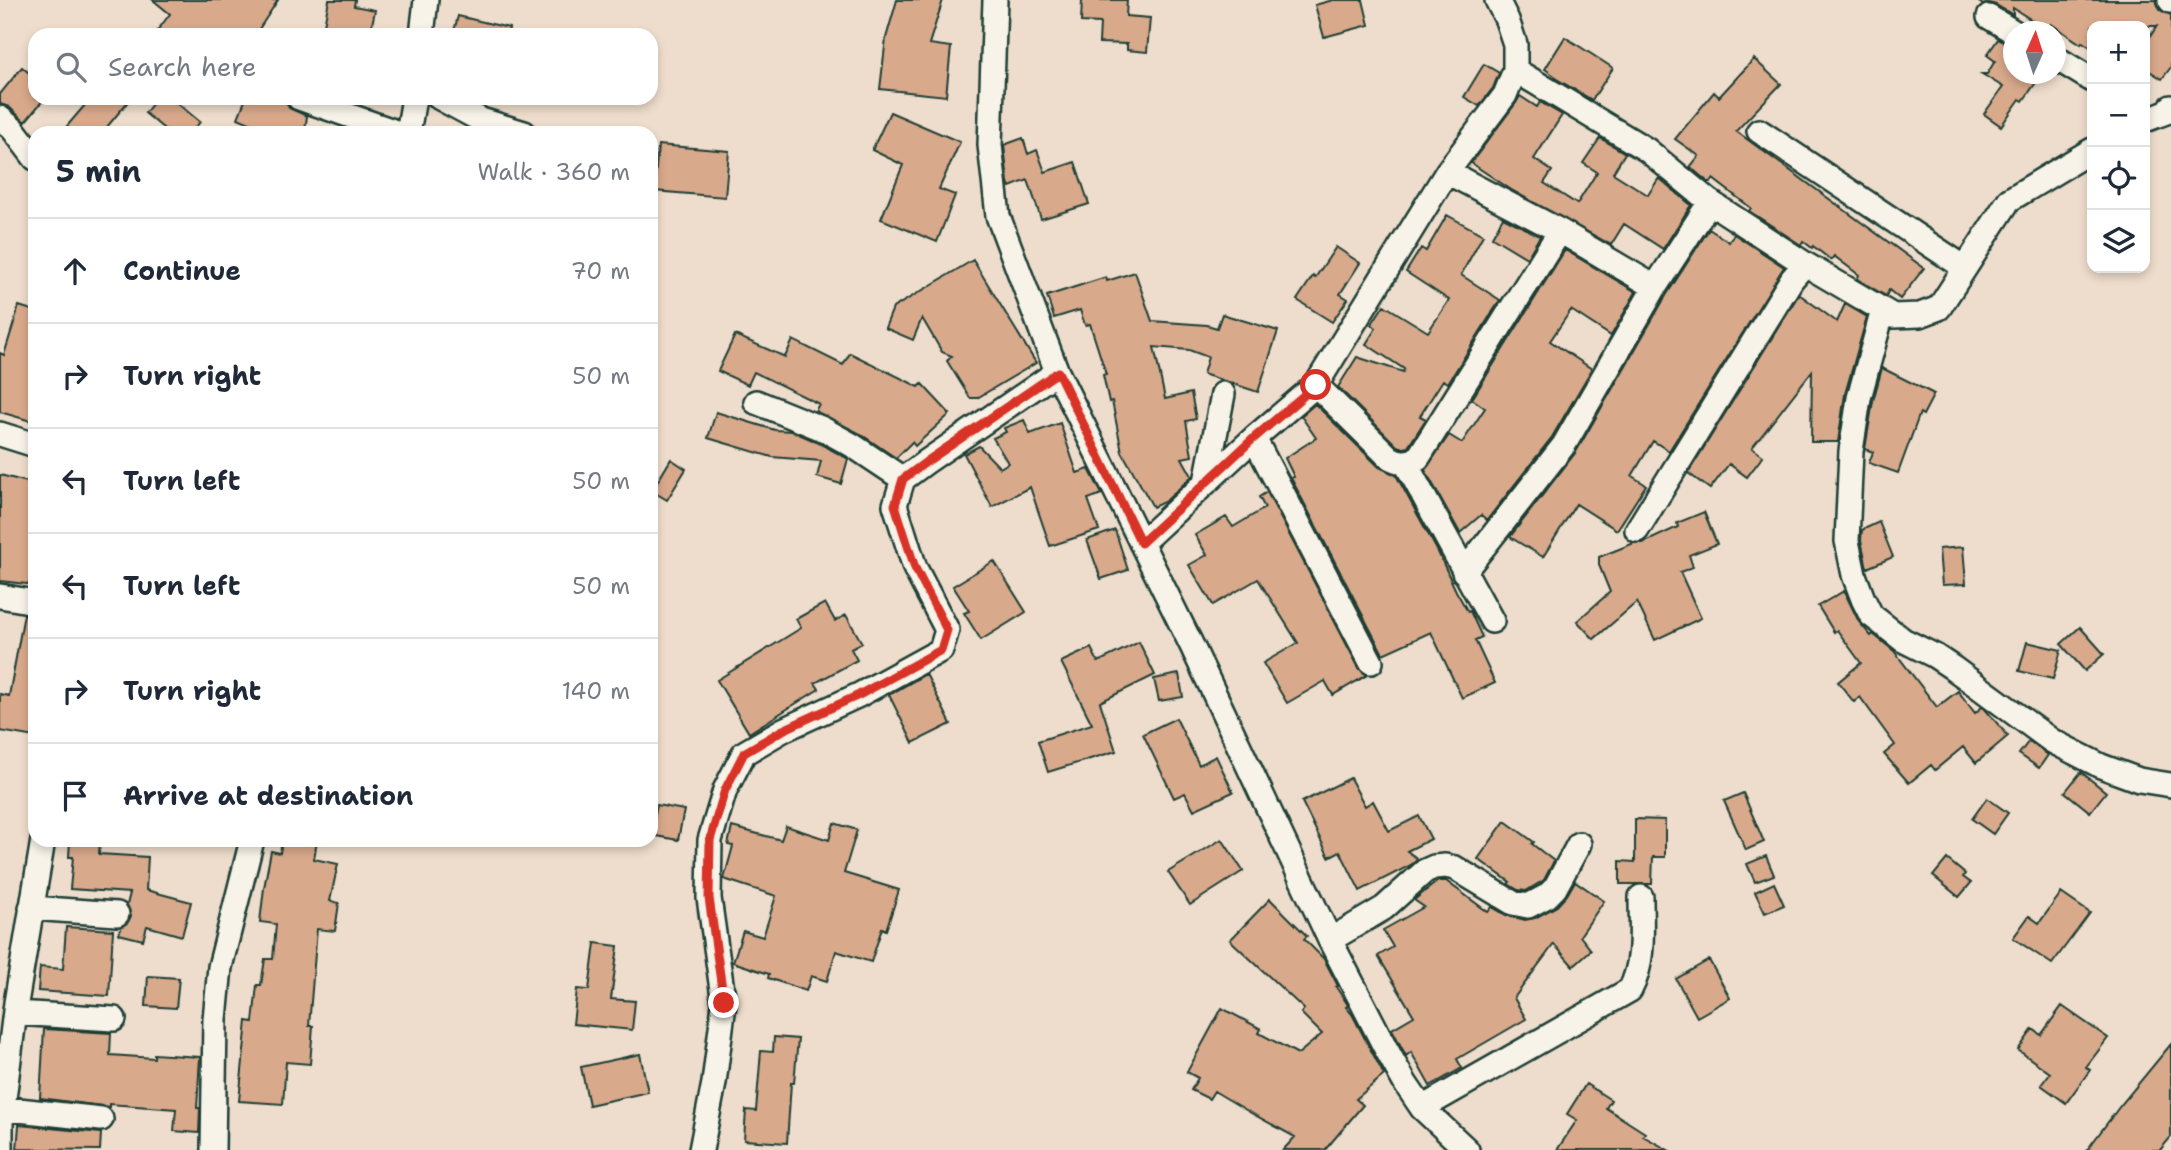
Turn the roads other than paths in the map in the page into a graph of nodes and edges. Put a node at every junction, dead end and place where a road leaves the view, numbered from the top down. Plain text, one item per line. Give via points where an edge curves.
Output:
1 (426, 0) edge
2 (995, 0) edge
3 (1497, 0) edge
4 (1989, 17) dead end
5 (2003, 25) edge
6 (423, 28) edge
7 (2066, 64) edge
8 (1516, 70) junction
9 (2087, 77) edge
10 (319, 105) edge
11 (413, 105) edge
12 (453, 105) edge
13 (0, 118) edge
14 (379, 126) edge
15 (409, 126) edge
16 (501, 126) edge
17 (1759, 131) dead end
18 (28, 149) edge
19 (2087, 153) edge
20 (1447, 172) junction
21 (1710, 202) junction
22 (1560, 231) junction
23 (1804, 264) junction
24 (1965, 268) junction
25 (1655, 287) junction
26 (1883, 310) junction
27 (1058, 372) junction
28 (1316, 385) junction
29 (1223, 394) dead end
30 (756, 402) dead end
31 (0, 434) edge
32 (1254, 438) junction
33 (28, 443) edge
34 (1405, 463) junction
35 (903, 479) junction
36 (1206, 482) junction
37 (1637, 530) dead end
38 (1141, 543) junction
39 (1464, 572) junction
40 (0, 596) edge
41 (28, 601) edge
42 (1492, 621) dead end
43 (1370, 662) dead end
44 (2171, 785) edge
45 (1579, 844) dead end
46 (42, 847) edge
47 (250, 847) edge
48 (1641, 897) dead end
49 (31, 908) junction
50 (117, 914) dead end
51 (1330, 940) junction
52 (10, 965) edge
53 (15, 1013) junction
54 (114, 1018) dead end
55 (1, 1108) edge
56 (1422, 1108) junction
57 (101, 1119) dead end
58 (1, 1150) edge
59 (213, 1150) edge
60 (701, 1150) edge
61 (1467, 1150) edge

1 - 6 street
2 - 27 street via 990,145 998,216
3 - 8 street via 1514,44
4 - 5 street
7 - 9 street
8 - 20 street via 1505,95
8 - 21 street via 1647,150
10 - 14 street
11 - 15 street
12 - 16 street
13 - 18 street
17 - 24 street
19 - 24 street via 2009,200
20 - 22 street
20 - 28 street
21 - 23 street
21 - 25 street
22 - 25 street
22 - 34 street via 1418,458
23 - 26 street
23 - 37 street
24 - 26 street via 1939,308 1920,315 1893,316
25 - 39 street via 1564,445
26 - 44 street via 1859,398 1851,451 1847,541 1854,575 1871,615 2052,741 2101,766 2139,780
27 - 35 street
27 - 38 street
28 - 32 street
28 - 34 street via 1389,457
29 - 36 street
30 - 35 street via 824,429
31 - 33 street
32 - 36 street
32 - 43 street
34 - 39 street
35 - 60 street via 895,505 915,568 947,630 941,650 744,753 725,790 710,840 709,898 724,1003
36 - 38 street
38 - 51 street
39 - 42 street
40 - 41 street
45 - 51 street via 1555,888 1528,906 1513,903 1455,868 1434,867 1384,908
46 - 49 street
47 - 59 street via 220,967
48 - 56 street via 1640,959 1630,990
49 - 50 street
49 - 52 street
51 - 56 street
52 - 53 street
53 - 54 street
53 - 55 street
55 - 57 street
55 - 58 street
56 - 61 street

